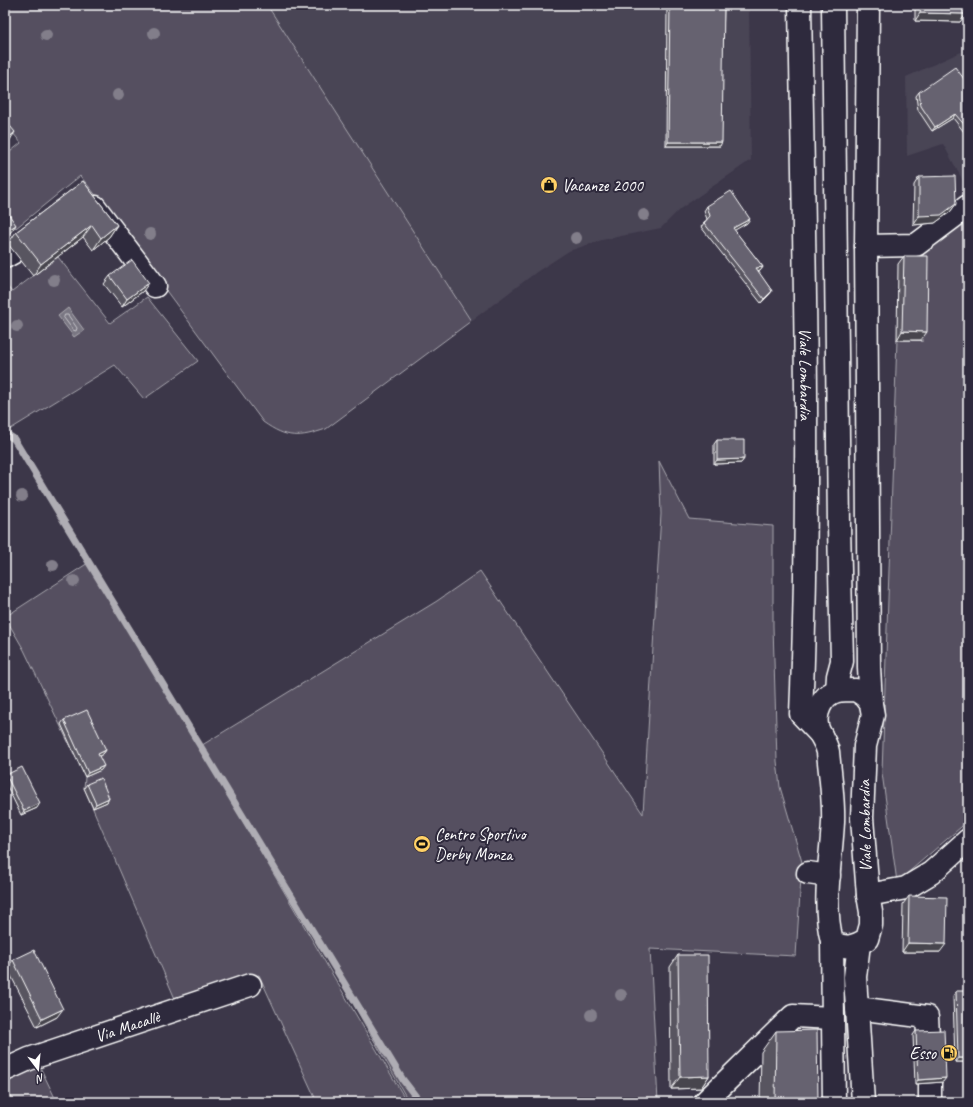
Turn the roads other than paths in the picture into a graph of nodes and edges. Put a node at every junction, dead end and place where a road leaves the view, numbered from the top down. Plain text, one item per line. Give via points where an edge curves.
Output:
1 (800, 5) edge
2 (833, 5) edge
3 (868, 5) edge
4 (82, 204) edge
5 (968, 206) edge
6 (866, 246) junction
7 (154, 286) dead end
8 (837, 691) junction
9 (871, 704) junction
10 (821, 735) junction
11 (968, 840) edge
12 (808, 873) dead end
13 (830, 876) junction
14 (868, 895) junction
15 (832, 942) junction
16 (859, 944) junction
17 (250, 985) dead end
18 (858, 1008) junction
19 (832, 1018) junction
20 (928, 1035) edge
21 (5, 1070) edge
22 (705, 1102) edge
23 (834, 1102) edge
24 (863, 1102) edge

1 - 10 main road, Viale Lombardia via 807,525 801,714
2 - 8 main road via 842,661
3 - 6 main road, Viale Lombardia
4 - 7 main road via 89,199
5 - 6 main road via 916,245
6 - 9 main road, Viale Lombardia
8 - 9 main road via 856,690
8 - 10 main road, Viale Lombardia via 828,695 820,704 817,728
9 - 14 main road, Viale Lombardia via 873,715 865,746 862,818
10 - 13 main road, Viale Lombardia via 828,752 833,820
11 - 14 main road via 931,873 906,888
12 - 13 main road
13 - 15 main road, Viale Lombardia via 827,910
14 - 16 main road, Viale Lombardia via 871,925 867,939
15 - 16 main road via 844,947
15 - 19 main road, Viale Lombardia
16 - 18 main road, Viale Lombardia via 855,977
17 - 21 main road, Via Macallè via 34,1057
18 - 20 main road via 927,1017
18 - 24 main road, Viale Lombardia
19 - 22 main road via 793,1016
19 - 23 main road, Viale Lombardia

